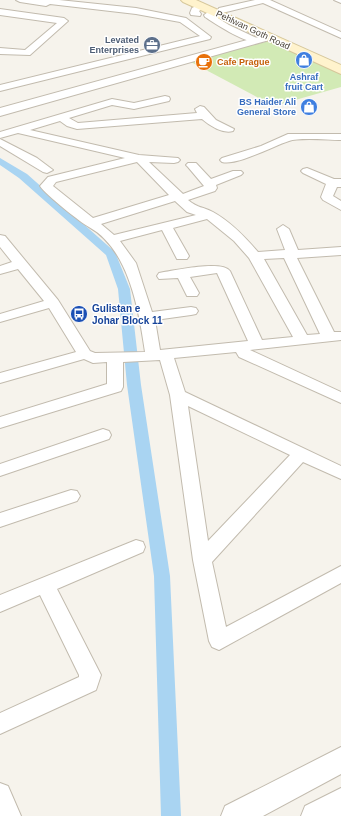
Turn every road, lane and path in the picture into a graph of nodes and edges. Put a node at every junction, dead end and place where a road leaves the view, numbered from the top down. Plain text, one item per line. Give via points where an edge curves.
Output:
1 (20, 0) edge
2 (36, 0) edge
3 (187, 0) edge
4 (338, 0) edge
5 (264, 1) edge
6 (341, 1) edge
7 (126, 2) dead end
8 (109, 8) junction
9 (207, 10) edge
10 (0, 12) edge
11 (143, 14) junction
12 (183, 20) junction
13 (341, 35) edge
14 (259, 37) junction
15 (0, 50) edge
16 (330, 60) edge
17 (341, 70) edge
18 (0, 88) edge
19 (165, 99) dead end
20 (0, 107) edge
21 (0, 112) edge
22 (61, 117) junction
23 (229, 129) dead end
24 (16, 130) junction
25 (110, 132) dead end
26 (0, 135) edge
27 (341, 137) edge
28 (59, 140) junction
29 (0, 142) edge
30 (139, 158) junction
31 (174, 160) dead end
32 (226, 160) dead end
33 (192, 165) dead end
34 (47, 170) dead end
35 (307, 171) dead end
36 (238, 173) dead end
37 (209, 183) junction
38 (337, 183) edge
39 (179, 198) junction
40 (341, 206) edge
41 (209, 215) junction
42 (90, 223) junction
43 (166, 226) junction
44 (283, 229) dead end
45 (0, 239) edge
46 (112, 239) junction
47 (341, 251) edge
48 (291, 254) junction
49 (182, 256) dead end
50 (255, 256) junction
51 (22, 264) junction
52 (0, 270) edge
53 (182, 274) junction
54 (164, 276) dead end
55 (192, 293) dead end
56 (53, 303) junction
57 (191, 311) dead end
58 (147, 317) junction
59 (0, 318) edge
60 (334, 336) edge
61 (303, 341) junction
62 (257, 346) junction
63 (242, 347) junction
64 (85, 354) junction
65 (153, 356) junction
66 (118, 358) junction
67 (0, 378) edge
68 (178, 395) junction
69 (341, 398) edge
70 (0, 423) edge
71 (103, 435) dead end
72 (301, 454) junction
73 (0, 470) edge
74 (341, 474) edge
75 (71, 496) dead end
76 (0, 520) edge
77 (136, 547) dead end
78 (202, 560) junction
79 (341, 575) edge
80 (45, 585) junction
81 (0, 604) edge
82 (0, 724) edge
83 (341, 760) edge
84 (0, 794) edge
85 (341, 801) edge
86 (247, 813) edge
87 (9, 816) edge
88 (315, 816) edge

1 - 11 street
2 - 8 street
3 - 9 main road, Pehlwan Goth Road
4 - 6 street
5 - 9 street
5 - 13 street
7 - 8 street
8 - 11 street
9 - 12 street
9 - 14 main road, Pehlwan Goth Road
9 - 16 main road, Pehlwan Goth Road
10 - 15 street via 64,21 26,53
11 - 12 street
12 - 18 street via 207,37
14 - 16 main road, Pehlwan Goth Road
14 - 20 street
14 - 21 street
16 - 17 main road, Pehlwan Goth Road
19 - 22 street via 134,106 112,102
22 - 23 street via 78,126 202,113 219,126
22 - 24 street
24 - 26 street
24 - 28 street
25 - 28 street
27 - 32 street via 288,137 265,148
28 - 30 street
29 - 34 street
30 - 31 street
30 - 39 street
30 - 42 street via 48,182 46,186
33 - 37 street
35 - 38 street
36 - 37 street
37 - 39 street via 209,189
38 - 40 street via 327,196
39 - 41 street via 194,211
39 - 42 street
41 - 43 street
41 - 50 street via 240,238
42 - 46 street
43 - 46 street
43 - 49 street
44 - 48 street
45 - 51 street
46 - 58 street via 129,263
47 - 48 street
48 - 50 street
48 - 60 street
50 - 61 street
51 - 52 street
51 - 56 street
53 - 54 street
53 - 55 street
53 - 62 street via 218,269 223,271
56 - 59 street
56 - 64 street
57 - 58 street
58 - 65 street
60 - 61 street
61 - 62 street
62 - 63 street
63 - 65 street
63 - 69 street via 244,354
64 - 66 street via 93,358
64 - 67 street
65 - 66 street
65 - 68 street
66 - 70 street via 115,387
68 - 72 street
68 - 78 street
71 - 73 street
72 - 74 street
72 - 78 street
75 - 76 street
77 - 80 street
78 - 79 street via 219,641
80 - 81 street
80 - 82 street via 90,675 88,683
83 - 86 street
84 - 87 street
85 - 88 street

